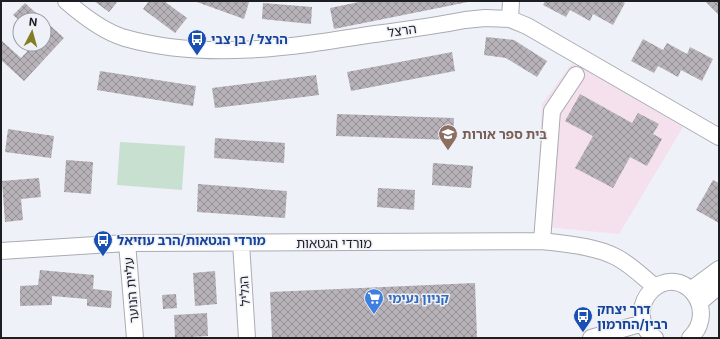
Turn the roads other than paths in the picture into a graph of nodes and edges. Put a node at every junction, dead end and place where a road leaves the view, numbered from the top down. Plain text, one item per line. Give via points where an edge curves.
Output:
1 (66, 1) edge
2 (511, 1) edge
3 (510, 19) junction
4 (576, 75) dead end
5 (719, 137) edge
6 (542, 241) junction
7 (127, 243) junction
8 (241, 243) junction
9 (1, 251) edge
10 (719, 269) edge
11 (719, 286) edge
12 (655, 287) junction
13 (696, 295) junction
14 (643, 323) junction
15 (135, 338) edge
16 (247, 338) edge
17 (591, 338) edge
18 (655, 338) edge
19 (690, 338) edge

1 - 3 street, הרצל via 92,22 123,37 193,49 252,49 322,43 465,20
2 - 3 street
3 - 5 street, הרצל via 527,26
4 - 6 street via 552,111
6 - 8 street, מורדי הגטאות
6 - 12 street, מורדי הגטאות via 587,248 616,257
7 - 8 street, מורדי הגטאות
7 - 9 street, מורדי הגטאות
7 - 15 street, עליית הנוער
8 - 16 street, הגליל
10 - 13 street
11 - 13 street
12 - 13 street via 674,282 683,284
12 - 14 street via 645,300 642,311
13 - 19 street via 703,310 703,318 698,330
14 - 17 street
14 - 18 street

